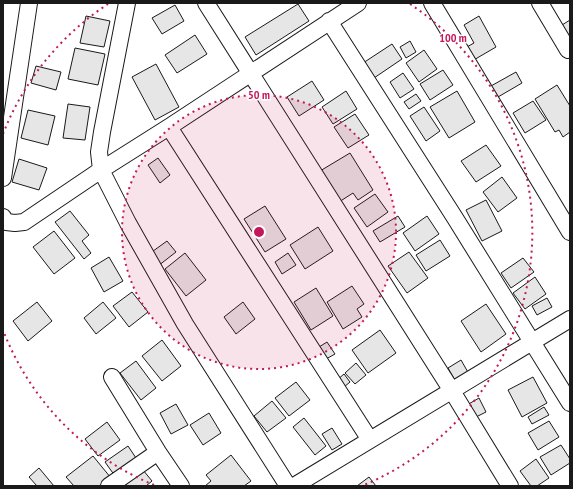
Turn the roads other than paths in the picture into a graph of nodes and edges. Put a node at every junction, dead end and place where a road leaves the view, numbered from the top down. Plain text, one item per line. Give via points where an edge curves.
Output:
1 (29, 3) edge
2 (127, 3) edge
3 (206, 3) edge
4 (358, 3) edge
5 (432, 3) edge
6 (540, 3) edge
7 (337, 12) edge
8 (568, 50) dead end
9 (251, 73) junction
10 (169, 127) junction
11 (101, 170) junction
12 (3, 178) edge
13 (4, 222) edge
14 (570, 232) edge
15 (570, 319) edge
16 (531, 342) junction
17 (112, 377) dead end
18 (452, 390) junction
19 (570, 403) edge
20 (370, 440) junction
21 (158, 452) junction
22 (109, 486) edge
23 (181, 486) edge
24 (288, 486) edge
25 (294, 486) edge
26 (510, 486) edge

1 - 12 street
2 - 11 street via 102,132 99,152
3 - 9 street
4 - 7 street
5 - 14 street
6 - 8 street
7 - 9 street
7 - 16 street via 455,218
9 - 10 street
9 - 18 street
10 - 11 street
10 - 20 street
11 - 13 street via 24,222
11 - 24 street via 185,324
15 - 16 street
16 - 18 street
16 - 19 street
17 - 21 street
18 - 20 street
18 - 26 street
20 - 25 street
21 - 22 street
21 - 23 street

